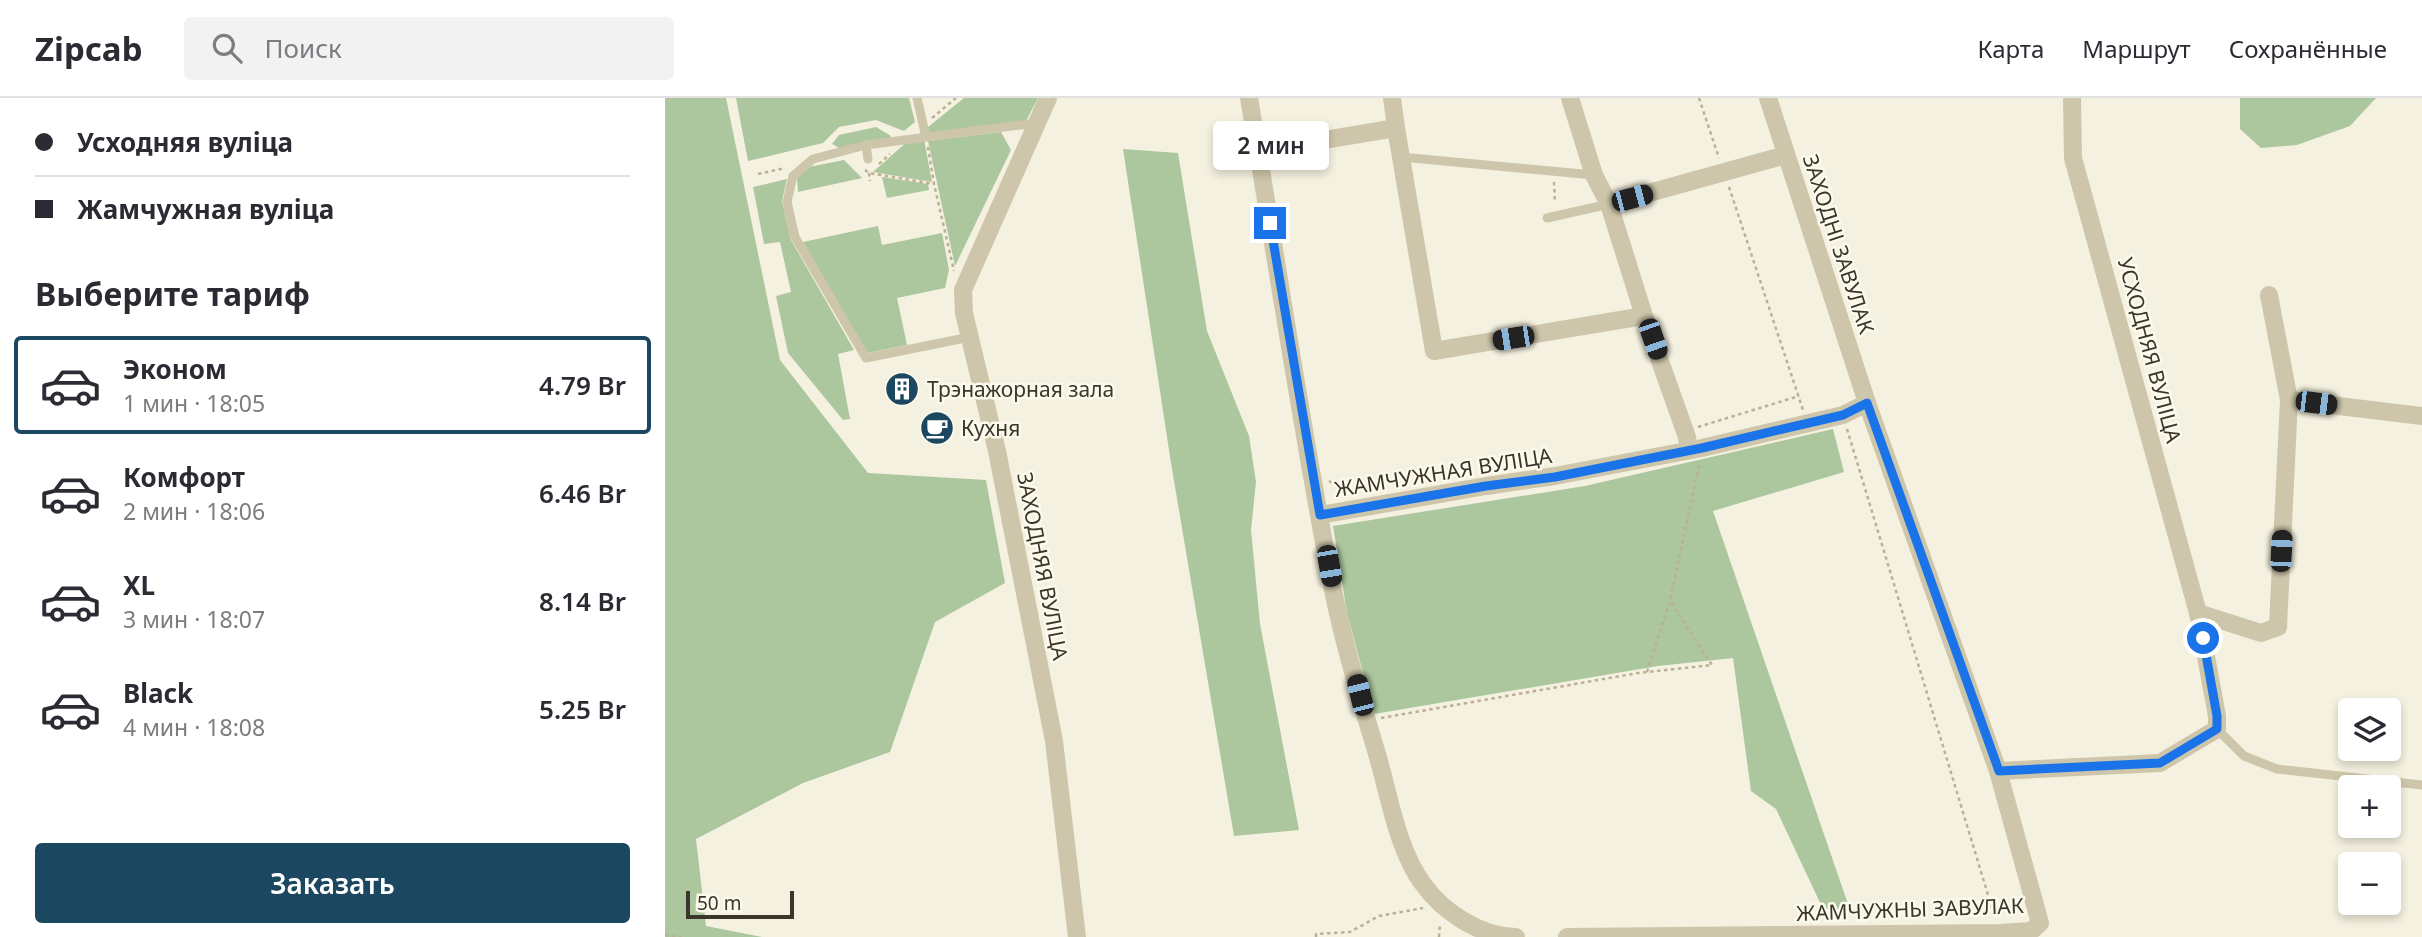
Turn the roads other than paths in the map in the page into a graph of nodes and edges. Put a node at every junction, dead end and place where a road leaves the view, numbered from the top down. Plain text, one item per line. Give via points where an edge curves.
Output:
1 (917, 98) edge
2 (1048, 98) edge
3 (1249, 98) edge
4 (1392, 98) edge
5 (1570, 98) edge
6 (1768, 98) edge
7 (2072, 98) edge
8 (1036, 123) junction
9 (1396, 128) junction
10 (926, 137) junction
11 (866, 145) junction
12 (1258, 150) junction
13 (1786, 155) junction
14 (1401, 157) junction
15 (868, 159) dead end
16 (1594, 175) junction
17 (1609, 204) junction
18 (1552, 217) road end
19 (2269, 295) dead end
20 (1644, 316) junction
21 (970, 337) junction
22 (2289, 400) junction
23 (1867, 403) junction
24 (2422, 416) edge
25 (1696, 449) junction
26 (1320, 515) junction
27 (2199, 612) junction
28 (2217, 729) junction
29 (1999, 771) junction
30 (2422, 785) edge
31 (1077, 937) edge
32 (1516, 937) edge
33 (1567, 937) edge

1 - 10 lane
2 - 8 street, ЗАХОДНЯЯ ВУЛІЦА
3 - 12 street, ЖАМЧУЖНАЯ ВУЛІЦА
4 - 9 street
5 - 16 street
6 - 13 street, ЗАХОДНІ ЗАВУЛАК
7 - 27 street, УСХОДНЯЯ ВУЛІЦА via 2073,158
8 - 10 lane
8 - 21 street, ЗАХОДНЯЯ ВУЛІЦА via 964,290
9 - 12 street
9 - 14 street
10 - 11 lane
11 - 15 lane
11 - 21 lane via 813,159 793,176 787,202 795,237 866,358
12 - 26 street, ЖАМЧУЖНАЯ ВУЛІЦА
13 - 17 street
13 - 23 street, ЗАХОДНІ ЗАВУЛАК
14 - 16 lane
14 - 20 street via 1434,351
16 - 17 street
17 - 18 lane
17 - 20 street
19 - 22 street
20 - 25 street via 1685,431
21 - 31 street, ЗАХОДНЯЯ ВУЛІЦА via 1054,741
22 - 24 street
22 - 27 street via 2278,626 2261,633
23 - 25 street, ЖАМЧУЖНАЯ ВУЛІЦА via 1843,415
23 - 29 street, ЖАМЧУЖНЫ ЗАВУЛАК
25 - 26 street, ЖАМЧУЖНАЯ ВУЛІЦА
26 - 32 street via 1333,592 1400,836 1422,883 1441,904 1489,933
27 - 28 street, УСХОДНЯЯ ВУЛІЦА
28 - 29 street via 2160,763
28 - 30 lane via 2244,756 2277,769
29 - 33 street, ЖАМЧУЖНЫ ЗАВУЛАК via 2041,923 2031,931

